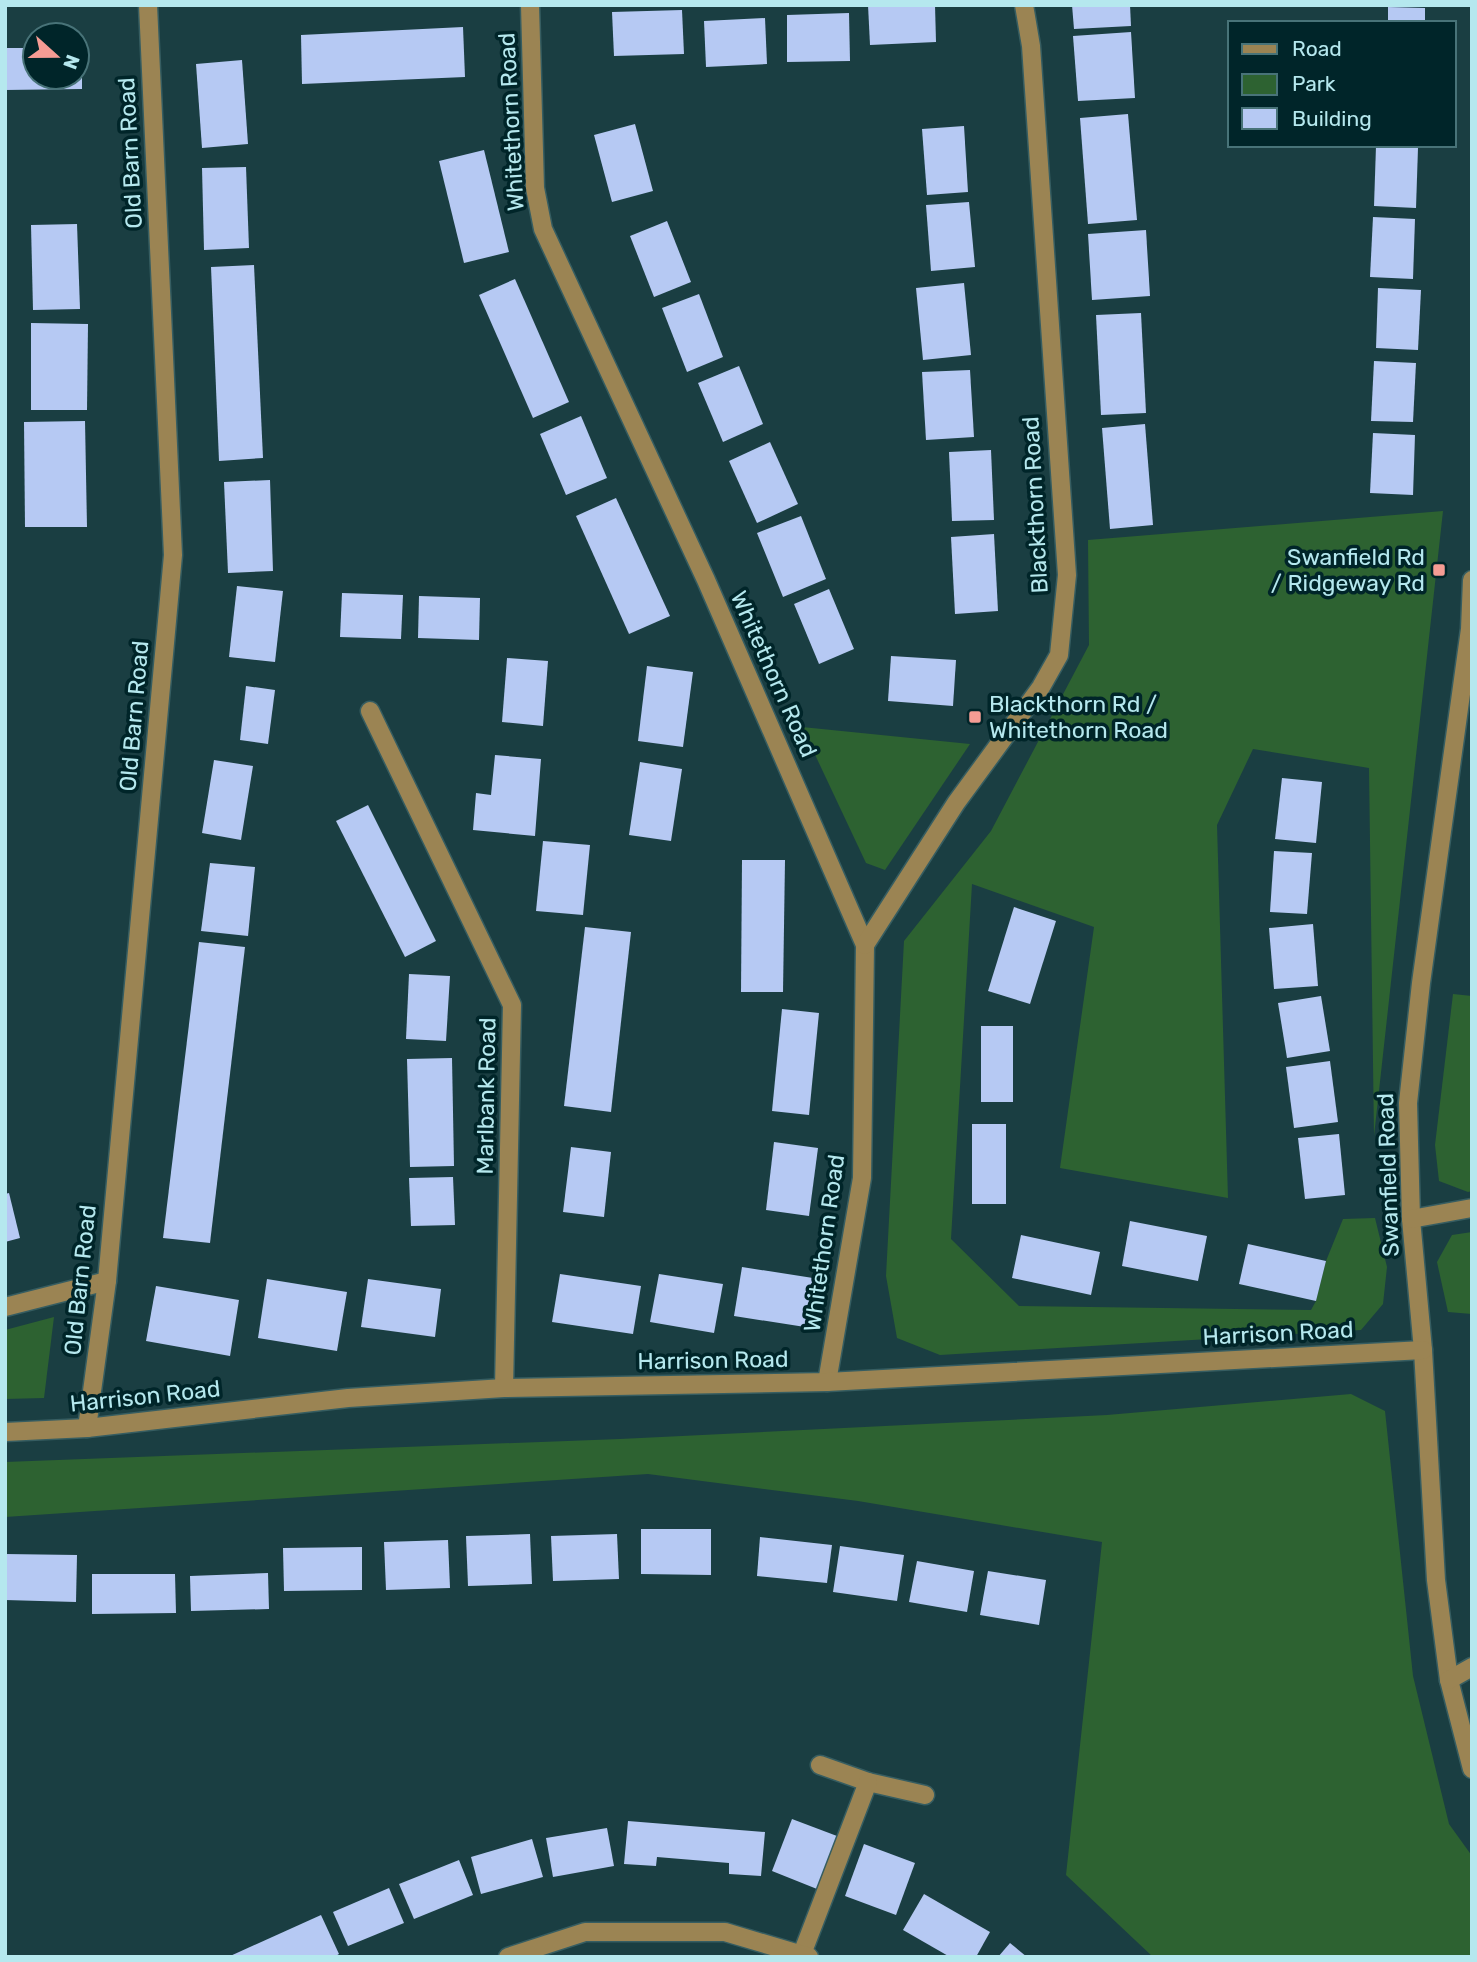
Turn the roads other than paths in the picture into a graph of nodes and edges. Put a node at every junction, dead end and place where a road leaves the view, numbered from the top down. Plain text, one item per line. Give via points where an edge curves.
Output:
1 (148, 5) edge
2 (530, 5) edge
3 (1024, 5) edge
4 (1472, 580) edge
5 (370, 711) dead end
6 (865, 945) junction
7 (1472, 1208) edge
8 (1411, 1219) junction
9 (107, 1281) junction
10 (5, 1307) edge
11 (1423, 1350) junction
12 (827, 1382) junction
13 (504, 1388) junction
14 (87, 1428) junction
15 (5, 1432) edge
16 (1472, 1667) edge
17 (1449, 1680) junction
18 (820, 1765) dead end
19 (1472, 1769) edge
20 (868, 1782) junction
21 (925, 1795) dead end
22 (806, 1955) edge
23 (508, 1957) edge

1 - 9 street, Old Barn Road via 173,555
2 - 6 street, Whitethorn Road via 535,188 542,229 706,580
3 - 6 street, Blackthorn Road via 1031,46 1067,575 1059,655
4 - 8 street, Swanfield Road via 1470,629 1408,1103
5 - 13 street, Marlbank Road via 512,1005
6 - 12 street, Whitethorn Road via 862,1178
7 - 8 street
8 - 11 street, Swanfield Road
9 - 10 street
9 - 14 street, Old Barn Road
11 - 12 street, Harrison Road
11 - 17 street, Swanfield Road via 1436,1580
12 - 13 street, Harrison Road
13 - 14 street, Harrison Road via 348,1398
14 - 15 street, Harrison Road
16 - 17 street
17 - 19 street, Swanfield Road
18 - 20 street
20 - 21 street
20 - 22 street
22 - 23 street via 725,1932 585,1932

